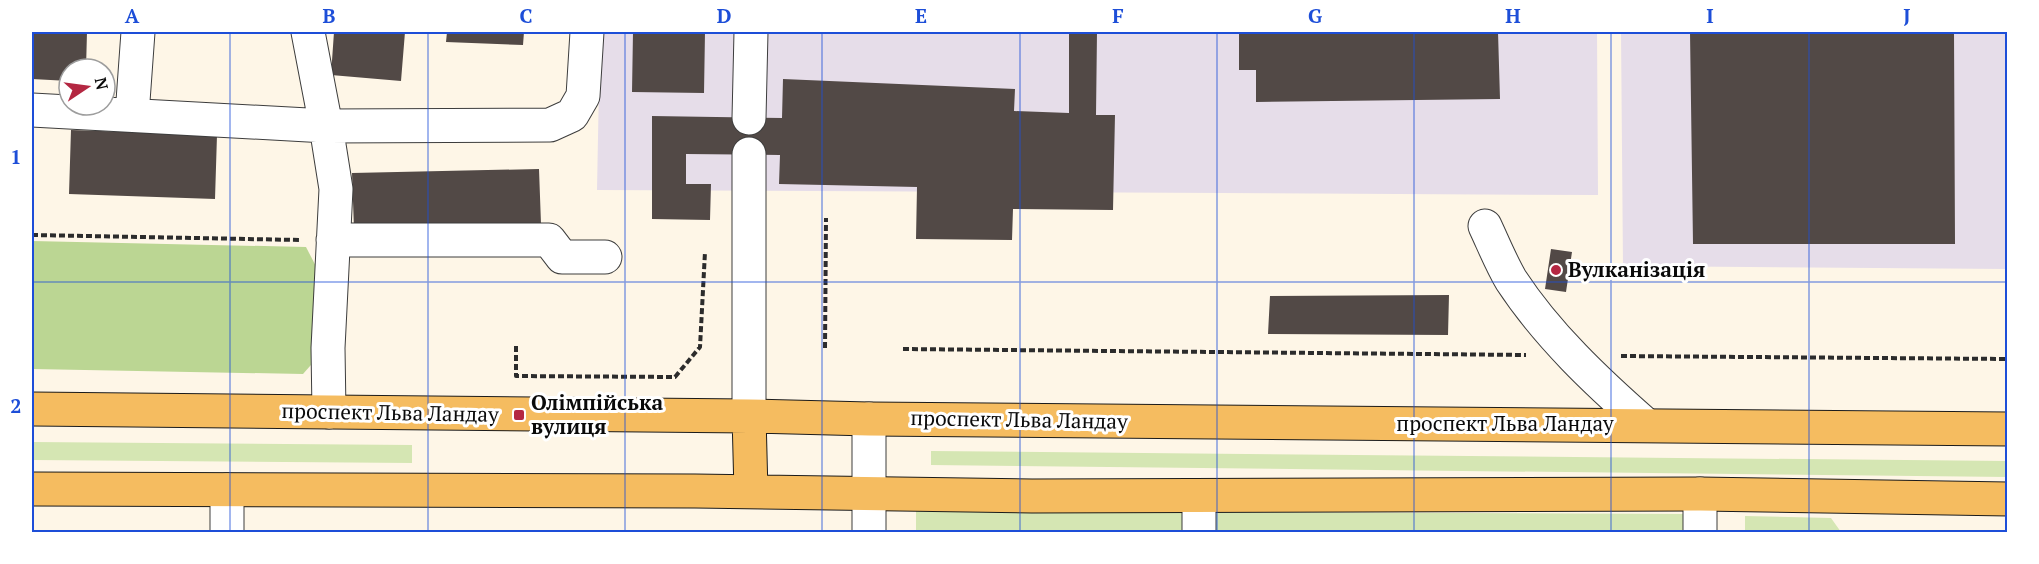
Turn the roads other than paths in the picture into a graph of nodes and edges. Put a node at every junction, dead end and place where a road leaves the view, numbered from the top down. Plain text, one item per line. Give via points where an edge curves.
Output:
1 (138, 32) edge
2 (308, 32) edge
3 (587, 32) edge
4 (751, 32) edge
5 (32, 110) edge
6 (132, 115) junction
7 (749, 118) dead end
8 (326, 126) junction
9 (749, 154) dead end
10 (1485, 226) dead end
11 (333, 240) junction
12 (605, 257) dead end
13 (32, 409) edge
14 (329, 412) junction
15 (749, 416) junction
16 (869, 419) junction
17 (1646, 425) junction
18 (2007, 429) edge
19 (32, 489) edge
20 (227, 490) junction
21 (751, 492) junction
22 (869, 494) junction
23 (1700, 494) junction
24 (1199, 496) junction
25 (2007, 499) edge
26 (227, 532) edge
27 (869, 532) edge
28 (1199, 532) edge
29 (1700, 532) edge

1 - 6 street
2 - 8 street
3 - 8 street via 583,96 572,115 550,125
4 - 7 street
5 - 6 street
6 - 8 street
8 - 11 street via 336,189
9 - 15 street
10 - 17 street via 1510,277 1532,309 1604,388
11 - 12 street via 549,240 562,257
11 - 14 street
13 - 14 main road, проспект Льва Ландау
14 - 15 main road, проспект Льва Ландау
15 - 16 main road, проспект Льва Ландау
15 - 21 main road
16 - 17 main road, проспект Льва Ландау
16 - 22 street
17 - 18 main road, проспект Льва Ландау
19 - 20 main road
20 - 21 main road
20 - 26 street
21 - 22 main road
22 - 24 main road
22 - 27 street
23 - 24 main road
23 - 25 main road
23 - 29 street
24 - 28 street

